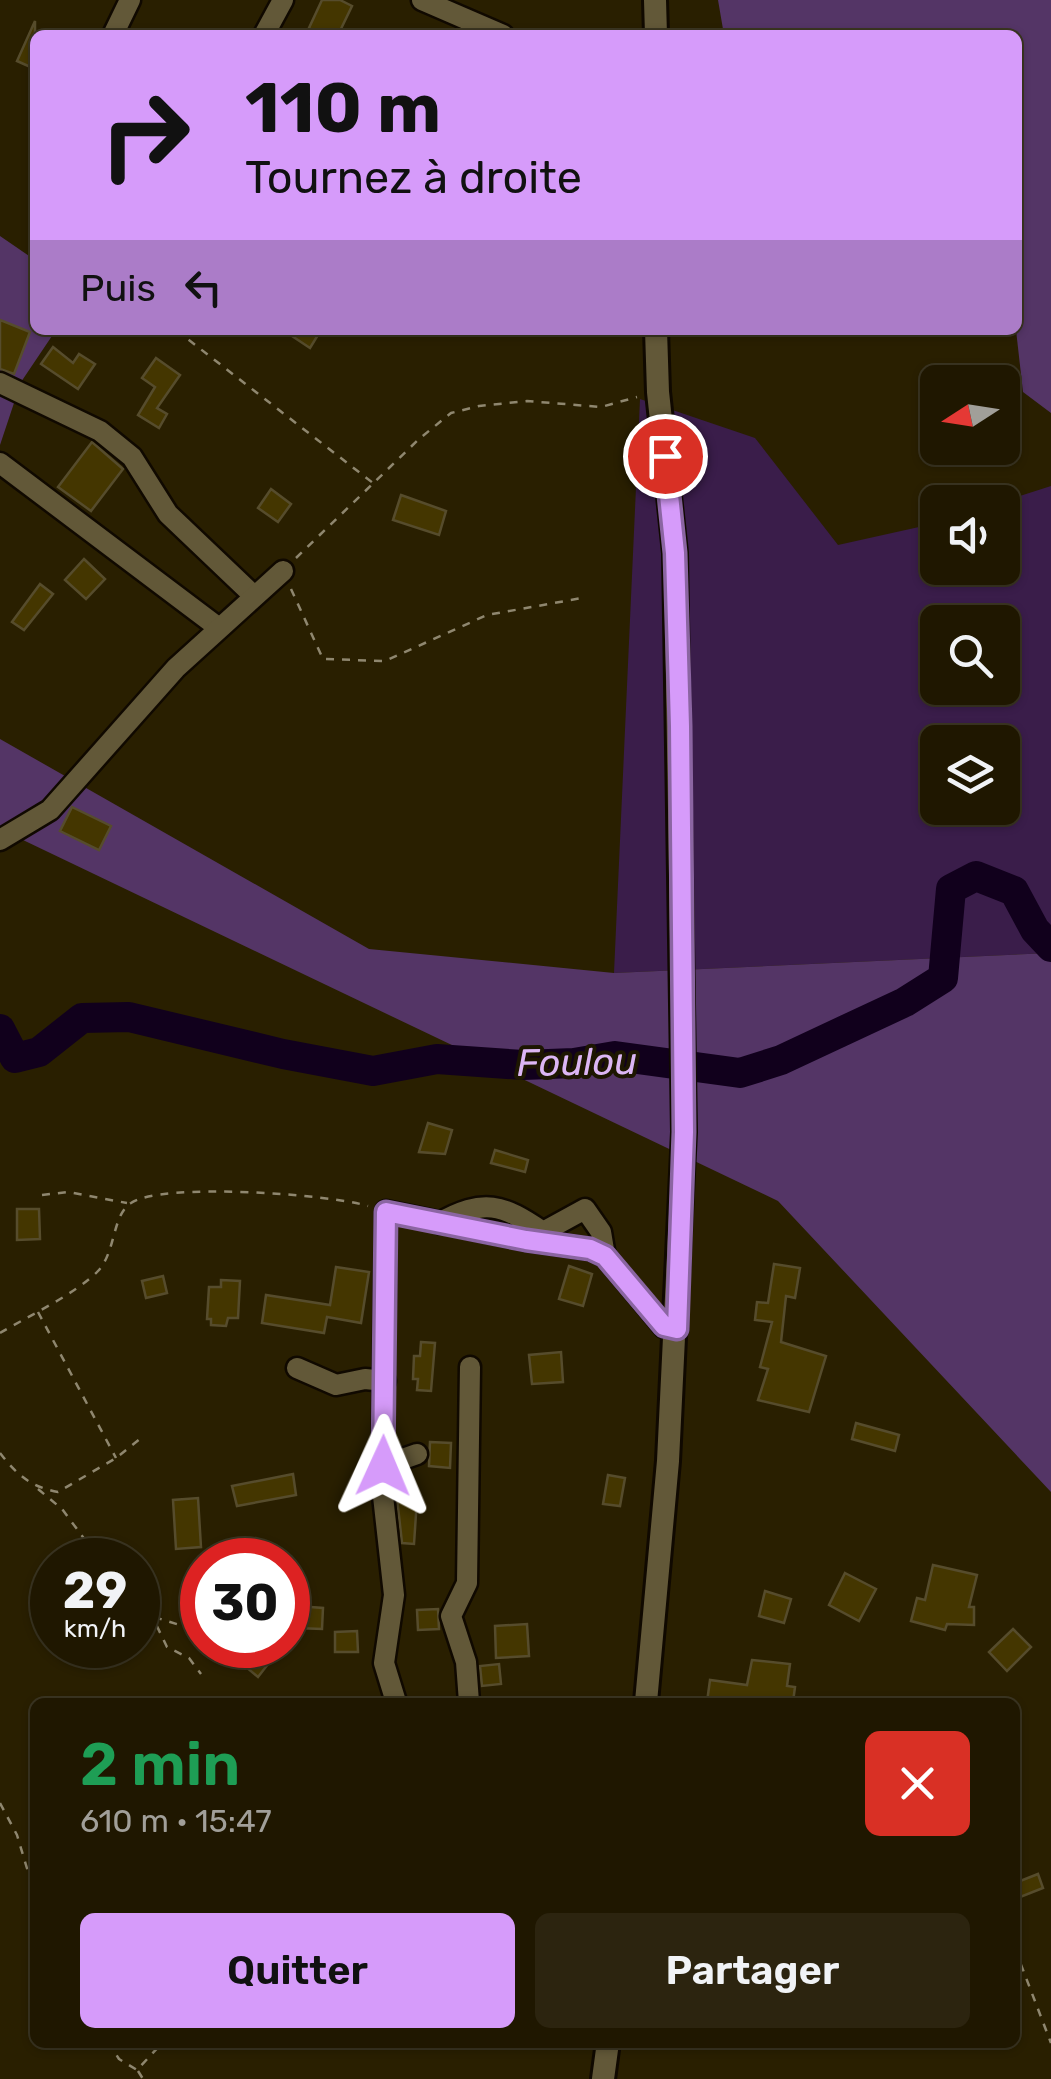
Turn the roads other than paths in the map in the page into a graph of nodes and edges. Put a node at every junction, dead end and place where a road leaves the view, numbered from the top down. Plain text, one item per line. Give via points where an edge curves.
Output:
1 (130, 0) edge
2 (283, 0) edge
3 (422, 0) edge
4 (655, 0) edge
5 (115, 30) edge
6 (267, 30) edge
7 (491, 30) edge
8 (656, 30) edge
9 (656, 335) edge
10 (0, 383) edge
11 (0, 463) edge
12 (282, 571) road end
13 (253, 596) junction
14 (219, 628) junction
15 (0, 840) edge
16 (439, 1222) junction
17 (605, 1256) junction
18 (677, 1329) junction
19 (470, 1367) dead end
20 (298, 1368) dead end
21 (384, 1381) junction
22 (417, 1454) dead end
23 (383, 1466) junction
24 (395, 1698) edge
25 (469, 1698) edge
26 (646, 1698) edge
27 (607, 2048) edge
28 (604, 2079) edge

1 - 5 street
2 - 6 street
3 - 7 street
4 - 8 street
9 - 18 street via 675,553 684,1132
10 - 13 street via 100,431 132,457 168,514
11 - 14 street
12 - 13 street
13 - 14 street
14 - 15 street via 50,810
16 - 17 street
16 - 17 street via 491,1205 543,1232 585,1209 601,1232
16 - 21 street via 386,1212
17 - 18 street via 664,1326
18 - 26 street
19 - 25 street via 466,1582 451,1616
20 - 21 street via 336,1385
21 - 23 street
22 - 23 street
23 - 24 street via 394,1594 384,1663
27 - 28 street

